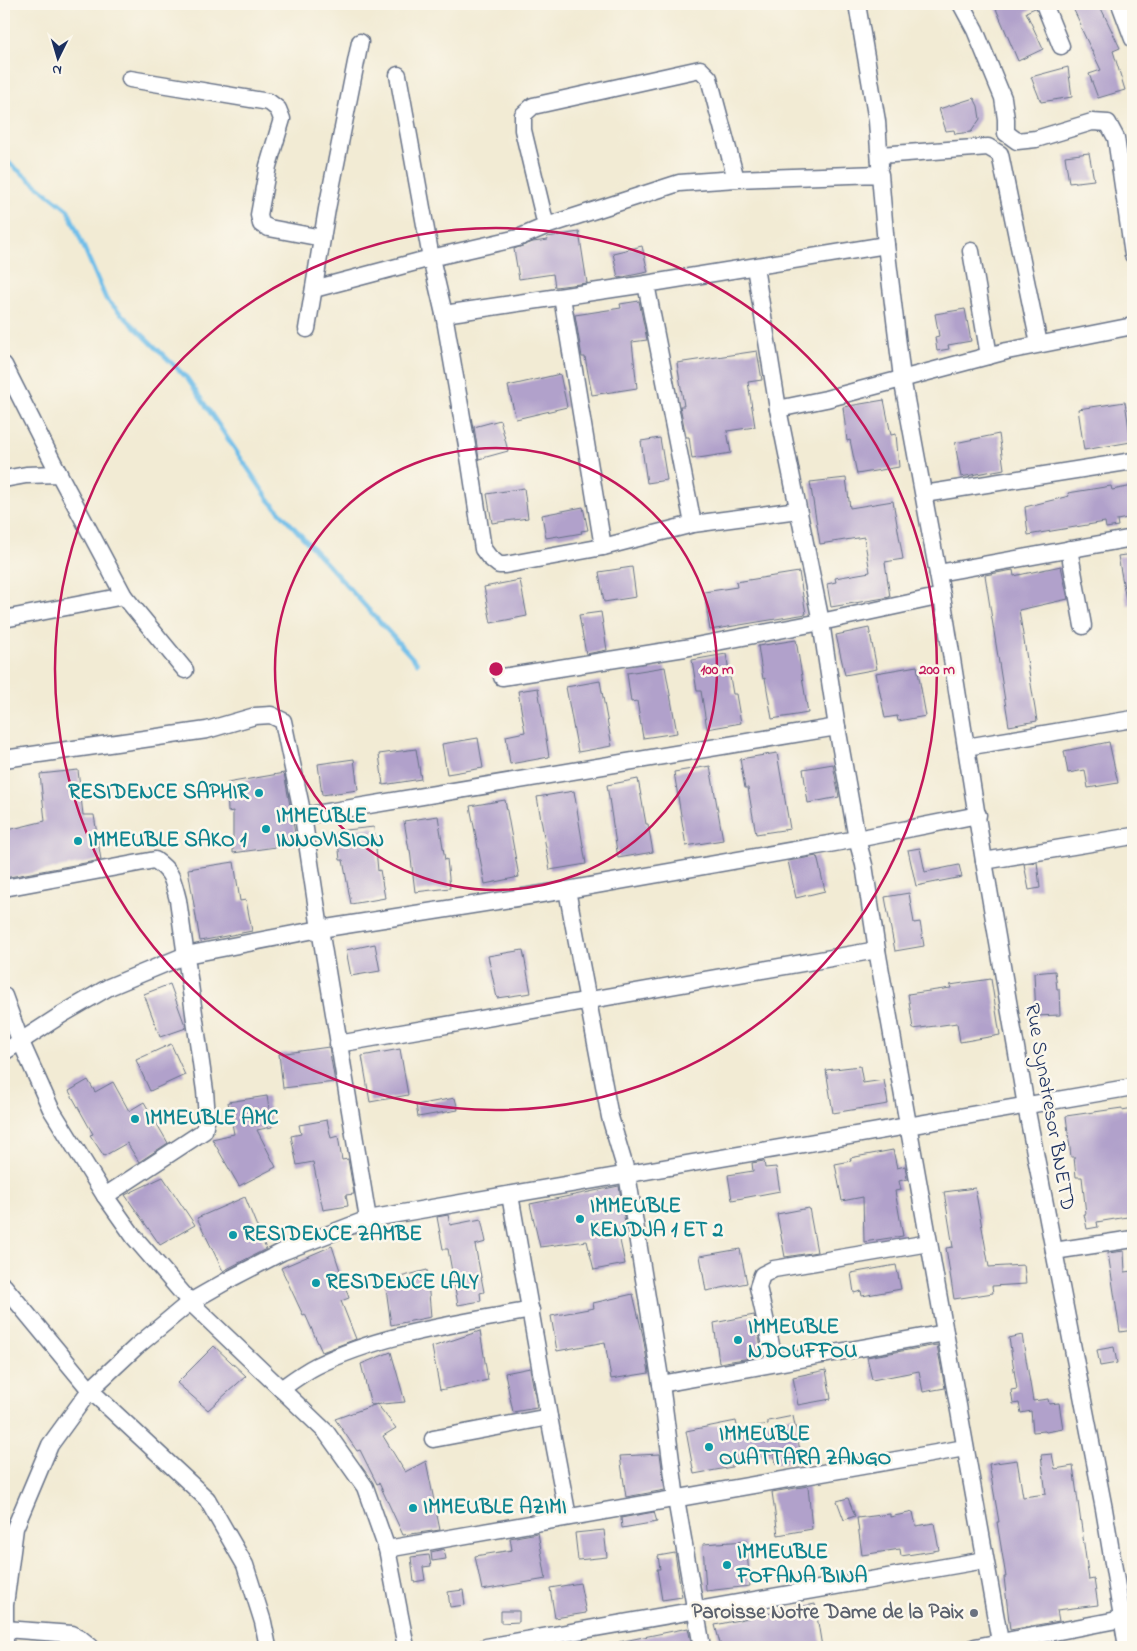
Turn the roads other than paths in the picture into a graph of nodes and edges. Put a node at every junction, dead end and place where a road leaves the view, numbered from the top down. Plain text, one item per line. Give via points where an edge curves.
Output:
1 (857, 4) edge
2 (961, 4) edge
3 (1044, 4) edge
4 (1120, 4) edge
5 (1133, 39) edge
6 (360, 42) dead end
7 (1062, 46) dead end
8 (398, 75) dead end
9 (130, 79) dead end
10 (880, 155) junction
11 (880, 174) junction
12 (736, 179) junction
13 (546, 226) junction
14 (322, 238) junction
15 (886, 245) junction
16 (971, 251) dead end
17 (1133, 255) edge
18 (431, 258) junction
19 (755, 267) junction
20 (646, 284) junction
21 (314, 288) junction
22 (562, 297) junction
23 (444, 314) junction
24 (1133, 326) edge
25 (307, 329) dead end
26 (1039, 344) junction
27 (989, 356) junction
28 (4, 365) edge
29 (902, 378) junction
30 (778, 409) junction
31 (1133, 461) edge
32 (59, 474) junction
33 (4, 479) edge
34 (924, 494) junction
35 (798, 510) junction
36 (693, 524) junction
37 (1133, 538) edge
38 (603, 546) junction
39 (1070, 549) junction
40 (938, 573) junction
41 (124, 596) junction
42 (942, 596) junction
43 (4, 619) edge
44 (821, 622) junction
45 (1084, 626) dead end
46 (185, 670) dead end
47 (502, 677) dead end
48 (1133, 719) edge
49 (837, 727) junction
50 (966, 747) junction
51 (4, 759) edge
52 (978, 815) junction
53 (303, 816) junction
54 (1133, 836) edge
55 (857, 839) junction
56 (984, 861) junction
57 (4, 888) edge
58 (567, 890) junction
59 (320, 929) junction
60 (877, 950) junction
61 (186, 955) junction
62 (4, 996) edge
63 (587, 1000) junction
64 (20, 1040) junction
65 (338, 1044) junction
66 (4, 1052) edge
67 (1133, 1086) edge
68 (1026, 1106) junction
69 (908, 1125) junction
70 (628, 1174) junction
71 (510, 1195) junction
72 (105, 1196) junction
73 (368, 1219) junction
74 (1133, 1239) edge
75 (929, 1244) junction
76 (1054, 1252) junction
77 (4, 1286) edge
78 (190, 1302) junction
79 (531, 1310) junction
80 (945, 1333) junction
81 (775, 1362) junction
82 (661, 1384) junction
83 (281, 1389) junction
84 (90, 1390) junction
85 (548, 1417) junction
86 (433, 1439) dead end
87 (965, 1448) junction
88 (676, 1499) junction
89 (568, 1517) junction
90 (387, 1549) junction
91 (985, 1560) junction
92 (696, 1610) junction
93 (1122, 1619) junction
94 (5, 1629) junction
95 (1000, 1645) edge
96 (5, 1647) edge
97 (91, 1647) edge
98 (268, 1647) edge
99 (406, 1647) edge
100 (486, 1647) edge
101 (702, 1647) edge
102 (975, 1647) edge
103 (1127, 1647) edge

1 - 10 street, Rue Synatresor BNETD via 878,121
2 - 17 street via 1003,98 1006,133 1017,141 1036,139 1092,122 1108,123 1116,138
3 - 7 street
4 - 5 street
6 - 14 street
8 - 18 street
9 - 14 street via 269,102 278,109 282,119 268,166 259,215 261,224
10 - 11 street, Rue Synatresor BNETD
10 - 26 street via 988,147 1000,154
11 - 12 street
11 - 15 street, Rue Synatresor BNETD
12 - 13 street via 679,183
12 - 13 street via 709,78 700,69 533,106 523,115 523,130
13 - 18 street via 518,238
14 - 21 street
15 - 19 street
15 - 29 street, Rue Synatresor BNETD
16 - 27 street
18 - 21 street
18 - 23 street
19 - 20 street
19 - 30 street
20 - 22 street
20 - 36 street
21 - 25 street
22 - 23 street
22 - 38 street
23 - 38 street via 483,548 489,557 499,565 505,565
24 - 26 street
26 - 27 street
27 - 29 street
28 - 32 street
29 - 30 street
29 - 34 street, Rue Synatresor BNETD
30 - 35 street
31 - 34 street
32 - 33 street
32 - 41 street
34 - 40 street, Rue Synatresor BNETD
35 - 36 street
35 - 44 street
36 - 38 street
37 - 39 street
39 - 40 street
39 - 45 street
40 - 42 street, Rue Synatresor BNETD
41 - 43 street
41 - 46 street
42 - 44 street
42 - 50 street, Rue Synatresor BNETD
44 - 47 street via 685,648
44 - 49 street
48 - 50 street
49 - 53 street
49 - 55 street
50 - 52 street, Rue Synatresor BNETD
51 - 53 street via 206,730 255,716 271,715 283,721
52 - 55 street
52 - 56 street, Rue Synatresor BNETD
53 - 59 street
54 - 56 street
55 - 58 street
55 - 60 street
56 - 68 street, Rue Synatresor BNETD
57 - 61 street via 155,860 168,869 172,877
58 - 59 street
58 - 63 street
59 - 61 street
59 - 65 street
60 - 63 street
60 - 69 street
61 - 64 street via 109,987
61 - 72 street via 205,1091 207,1117 204,1131
62 - 64 street
63 - 65 street
63 - 70 street via 610,1117
64 - 66 street
64 - 72 street via 51,1109
65 - 73 street
67 - 68 street
68 - 69 street
68 - 76 street, Rue Synatresor BNETD
69 - 70 street
69 - 75 street
70 - 71 street
70 - 82 street
71 - 73 street
71 - 79 street
72 - 78 street via 134,1237
73 - 78 street via 282,1252
74 - 76 street
75 - 80 street
75 - 81 street via 774,1269 762,1275 758,1287
76 - 93 street, Rue Synatresor BNETD
77 - 84 street
78 - 83 street
78 - 84 street
79 - 83 street via 371,1344 316,1366
79 - 85 street
80 - 81 street
80 - 87 street
81 - 82 street
82 - 88 street
83 - 90 street via 326,1432 365,1486
84 - 94 street via 50,1445 15,1528
84 - 98 street via 207,1499 245,1565 264,1622
85 - 86 street
85 - 89 street
87 - 88 street
87 - 91 street
88 - 89 street
88 - 92 street
89 - 90 street
90 - 99 street
91 - 92 street
91 - 95 street
92 - 100 street
92 - 101 street
93 - 95 street
93 - 103 street, Rue Synatresor BNETD
94 - 96 street
94 - 97 street via 72,1634
95 - 102 street

